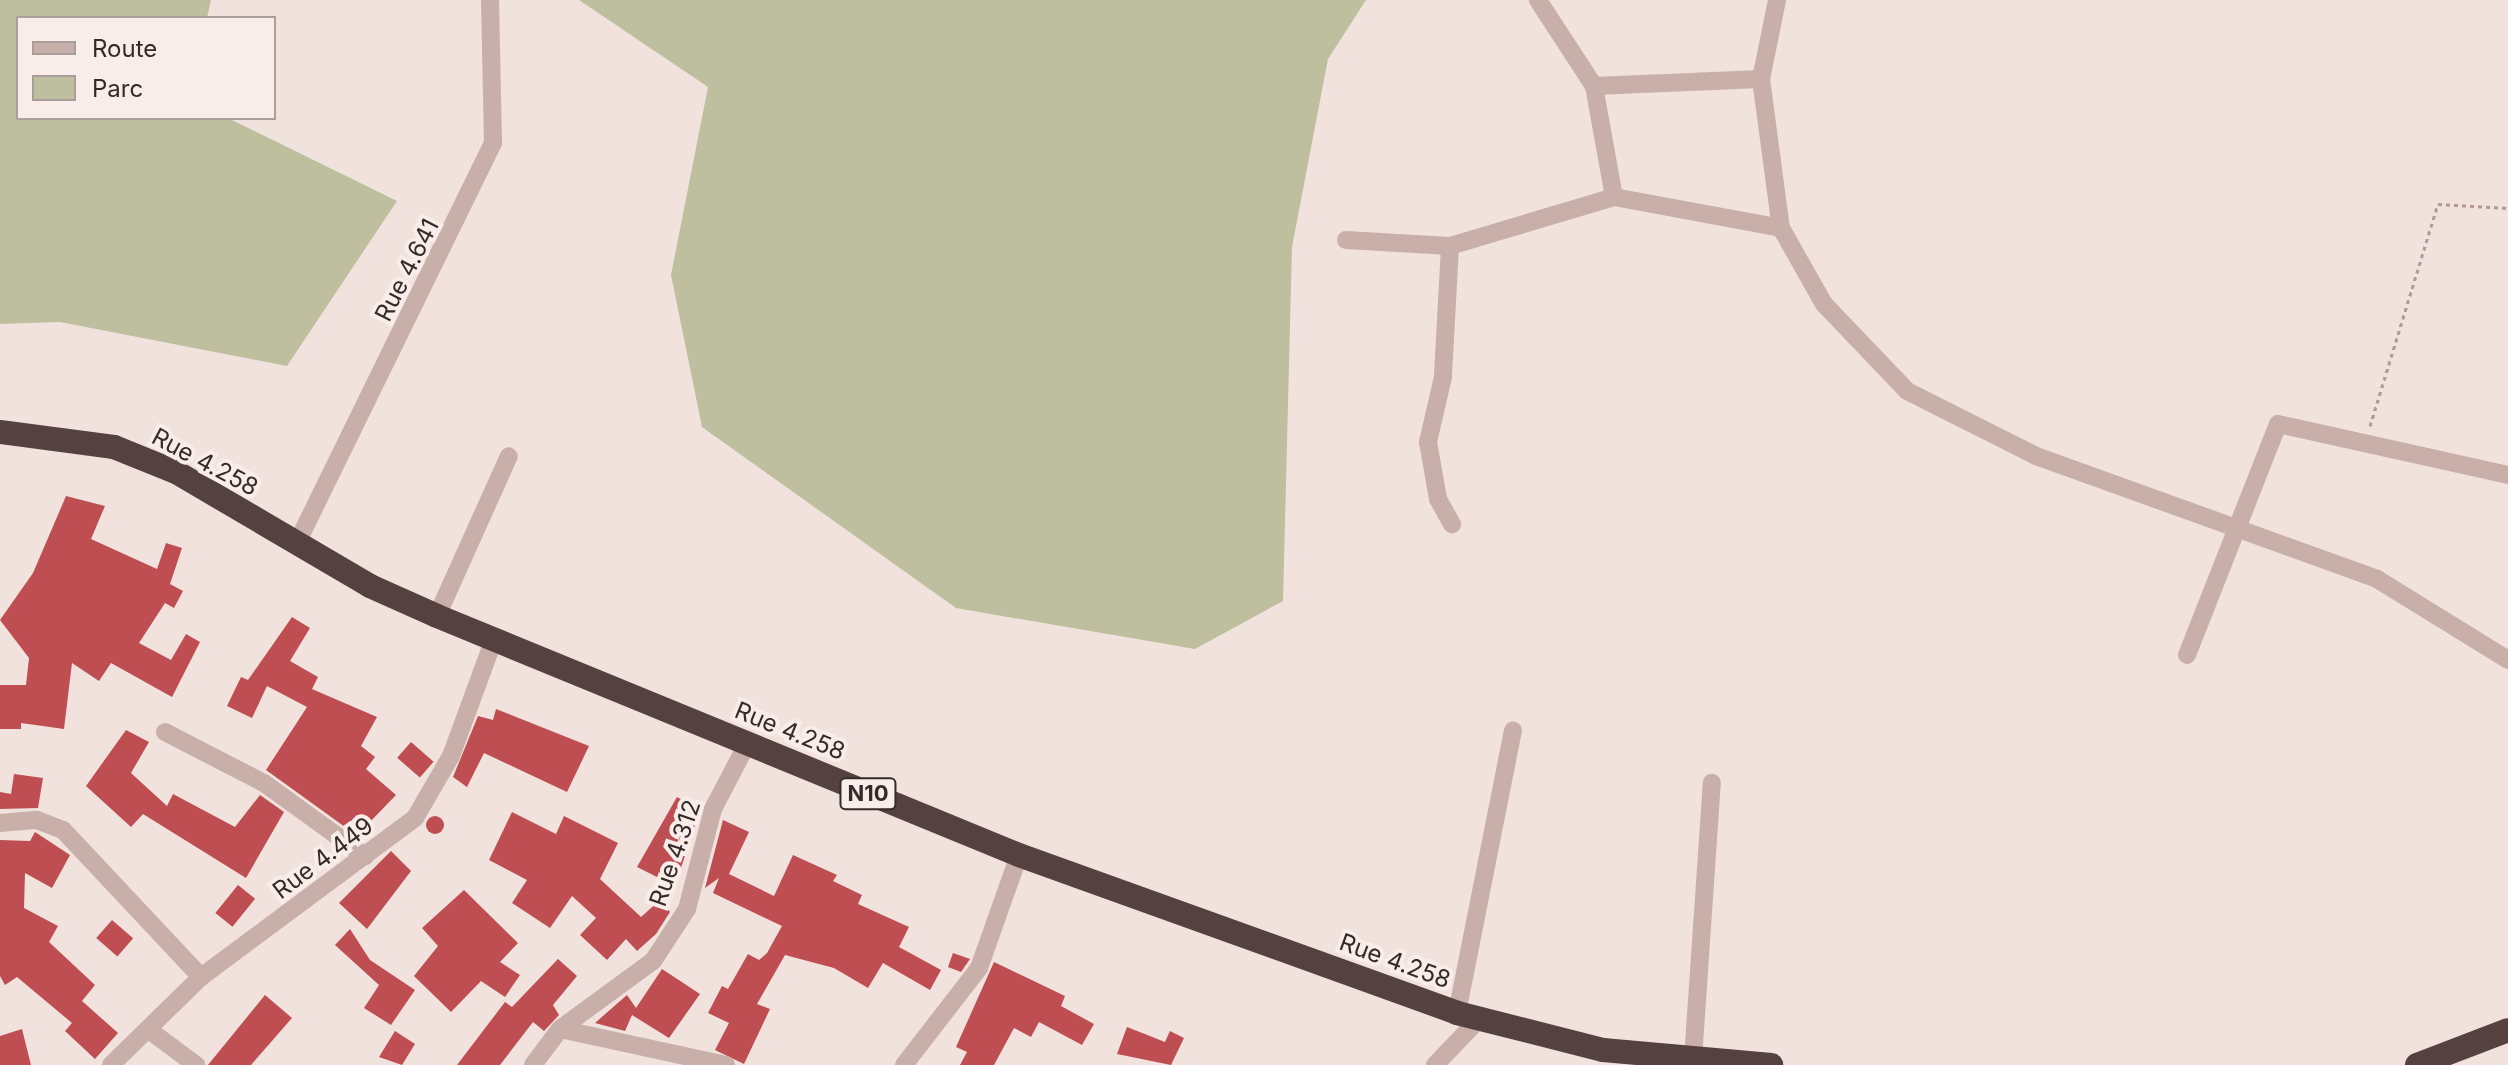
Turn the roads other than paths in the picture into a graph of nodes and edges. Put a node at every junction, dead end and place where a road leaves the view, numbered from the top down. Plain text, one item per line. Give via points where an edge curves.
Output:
1 (490, 0) edge
2 (1538, 0) edge
3 (1777, 0) edge
4 (1761, 79) junction
5 (1594, 86) junction
6 (1614, 197) junction
7 (1781, 228) junction
8 (1346, 240) dead end
9 (1450, 246) junction
10 (0, 432) edge
11 (509, 456) dead end
12 (2508, 475) edge
13 (1452, 524) dead end
14 (2232, 527) junction
15 (296, 545) junction
16 (437, 616) junction
17 (494, 639) junction
18 (2187, 655) dead end
19 (2508, 660) edge
20 (1513, 730) dead end
21 (165, 732) dead end
22 (747, 744) junction
23 (1712, 783) dead end
24 (0, 823) edge
25 (1019, 855) junction
26 (365, 856) junction
27 (201, 977) junction
28 (1468, 1016) junction
29 (560, 1029) junction
30 (149, 1030) junction
31 (2508, 1030) edge
32 (1693, 1059) junction
33 (111, 1065) edge
34 (196, 1065) edge
35 (533, 1065) edge
36 (726, 1065) edge
37 (904, 1065) edge
38 (1435, 1065) edge
39 (1771, 1065) edge
40 (2417, 1065) edge

1 - 15 street, Rue 4.641 via 493,143
2 - 5 street
3 - 4 street
4 - 5 street
4 - 7 street
5 - 6 street
6 - 7 street
6 - 9 street
7 - 14 street via 1824,304 1907,391 2036,456
8 - 9 street
9 - 13 street via 1443,377 1428,442 1438,499
10 - 15 highway, Rue 4.258 / N10 via 114,447 176,472
11 - 16 street
12 - 14 street via 2278,424
14 - 18 street
14 - 19 street via 2377,579
15 - 16 highway, Rue 4.258 / N10
16 - 17 highway, Rue 4.258 / N10
17 - 22 highway, Rue 4.258 / N10
17 - 26 street, Rue 4.449 via 437,784 415,818
20 - 28 street
21 - 26 street via 264,783
22 - 25 highway, Rue 4.258 / N10
22 - 29 street, Rue 4.312 via 713,809 687,909 661,948
23 - 32 street
24 - 27 street via 37,820 63,830
25 - 28 highway, Rue 4.258 / N10
25 - 37 street via 979,968
26 - 27 street, Rue 4.449
27 - 30 street, Rue 4.449
28 - 32 highway, Rue 4.258 / N10 via 1603,1050
28 - 38 street
29 - 35 street, Rue 4.312
29 - 36 street
30 - 33 street, Rue 4.449
30 - 34 street
31 - 40 highway
32 - 39 highway, Rue 4.258 / N10

